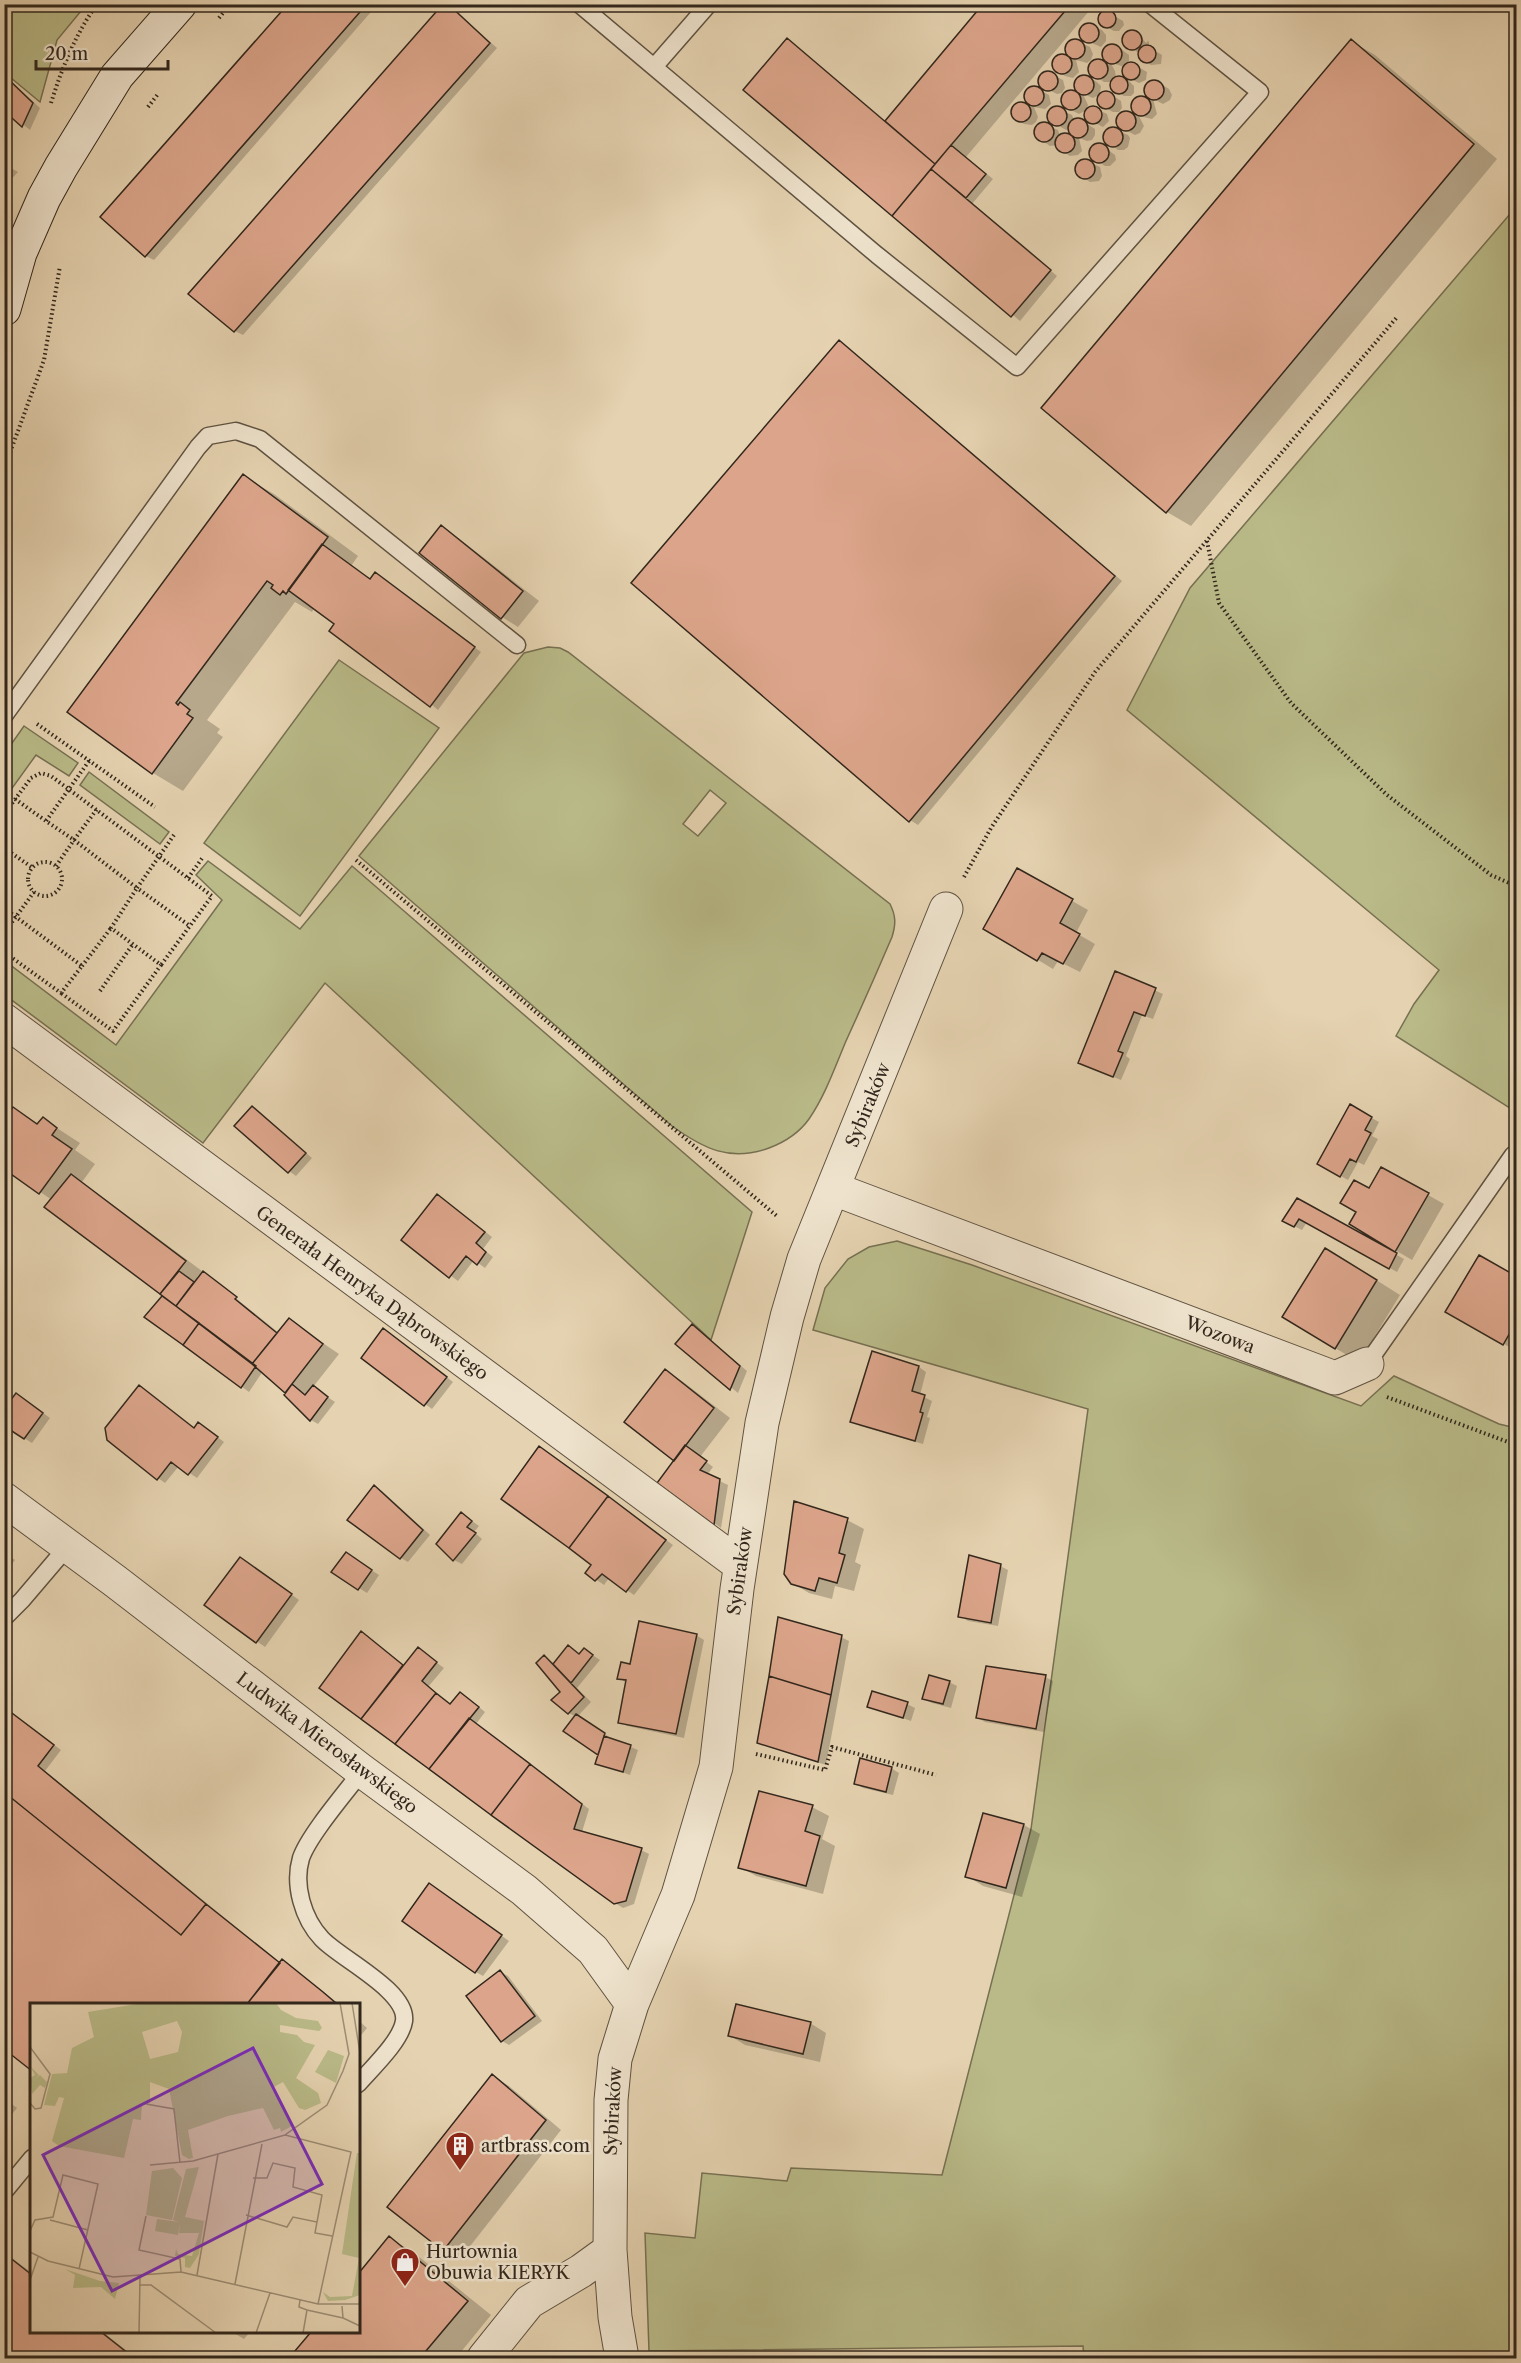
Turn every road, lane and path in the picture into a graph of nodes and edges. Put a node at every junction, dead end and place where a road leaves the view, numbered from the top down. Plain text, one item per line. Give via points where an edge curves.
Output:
1 (180, 4) edge
2 (230, 4) edge
3 (579, 4) edge
4 (709, 4) edge
5 (1150, 4) edge
6 (215, 22) dead end
7 (654, 67) junction
8 (159, 93) dead end
9 (145, 111) dead end
10 (4, 309) edge
11 (1398, 316) dead end
12 (1207, 540) junction
13 (517, 645) dead end
14 (8, 711) edge
15 (89, 761) junction
16 (69, 788) junction
17 (15, 799) junction
18 (155, 807) dead end
19 (97, 809) junction
20 (4, 814) edge
21 (46, 820) junction
22 (174, 835) dead end
23 (74, 840) junction
24 (4, 848) edge
25 (159, 856) junction
26 (203, 857) dead end
27 (356, 860) dead end
28 (56, 866) junction
29 (33, 868) junction
30 (188, 878) junction
31 (1516, 886) edge
32 (137, 888) junction
33 (34, 892) junction
34 (4, 908) edge
35 (946, 909) joint
36 (16, 917) junction
37 (189, 926) junction
38 (111, 928) junction
39 (4, 933) edge
40 (133, 944) junction
41 (4, 952) edge
42 (161, 965) junction
43 (82, 966) junction
44 (100, 990) dead end
45 (62, 993) junction
46 (4, 1020) edge
47 (1513, 1155) dead end
48 (834, 1189) junction
49 (811, 1244) junction
50 (1367, 1364) joint
51 (1335, 1378) junction
52 (1516, 1445) edge
53 (4, 1499) edge
54 (68, 1546) junction
55 (740, 1565) junction
56 (4, 1618) edge
57 (719, 1746) junction
58 (362, 1771) junction
59 (936, 1775) dead end
60 (632, 2004) junction
61 (360, 2082) edge
62 (30, 2160) edge
63 (4, 2192) edge
64 (610, 2250) junction
65 (484, 2358) edge
66 (622, 2358) edge

1 - 10 street via 117,76 61,167 20,253
2 - 6 path
3 - 7 lane
4 - 7 lane
5 - 7 lane via 1260,92 1017,367
8 - 9 path
11 - 12 path
12 - 31 path via 1219,603 1291,703 1387,795 1491,875
12 - 35 path via 1095,672 991,828
13 - 14 lane via 260,439 236,431 208,436 198,447
14 - 15 path
15 - 16 path
15 - 18 path
16 - 17 path via 41,773 31,778
16 - 19 path
16 - 21 path
17 - 20 path
17 - 21 path
19 - 23 path
19 - 25 path
21 - 23 path
22 - 25 path
23 - 28 path
23 - 32 path
24 - 29 path
25 - 30 path
25 - 32 path
26 - 30 path
27 - 49 path
28 - 29 path via 42,863
28 - 33 path via 62,880 58,890 49,896
29 - 33 path via 29,883
30 - 37 path via 212,896
32 - 37 path
32 - 38 path
33 - 36 path
34 - 36 path
35 - 48 street, Sybiraków
36 - 39 path
36 - 43 path
37 - 42 path
38 - 40 path
38 - 43 path
40 - 42 path
40 - 44 path
41 - 45 path
42 - 45 path via 112,1030
43 - 45 path
46 - 55 street, Generała Henryka Dąbrowskiego
47 - 50 lane
48 - 49 street, Sybiraków
48 - 51 street, Wozowa
49 - 55 street, Sybiraków via 787,1317 762,1423
50 - 51 street
51 - 52 path
53 - 54 street, Ludwika Mierosławskiego
54 - 56 lane
54 - 58 street, Ludwika Mierosławskiego
55 - 57 street, Sybiraków
57 - 59 path via 825,1770 832,1747
57 - 60 street, Sybiraków via 678,1895
58 - 60 street, Ludwika Mierosławskiego via 524,1890 593,1950
58 - 61 lane via 309,1842 298,1874 299,1897 321,1939 394,1995 403,2008 399,2035
60 - 64 street, Sybiraków via 615,2059 611,2100
62 - 63 lane
64 - 65 street via 529,2302
64 - 66 street, Sybiraków

